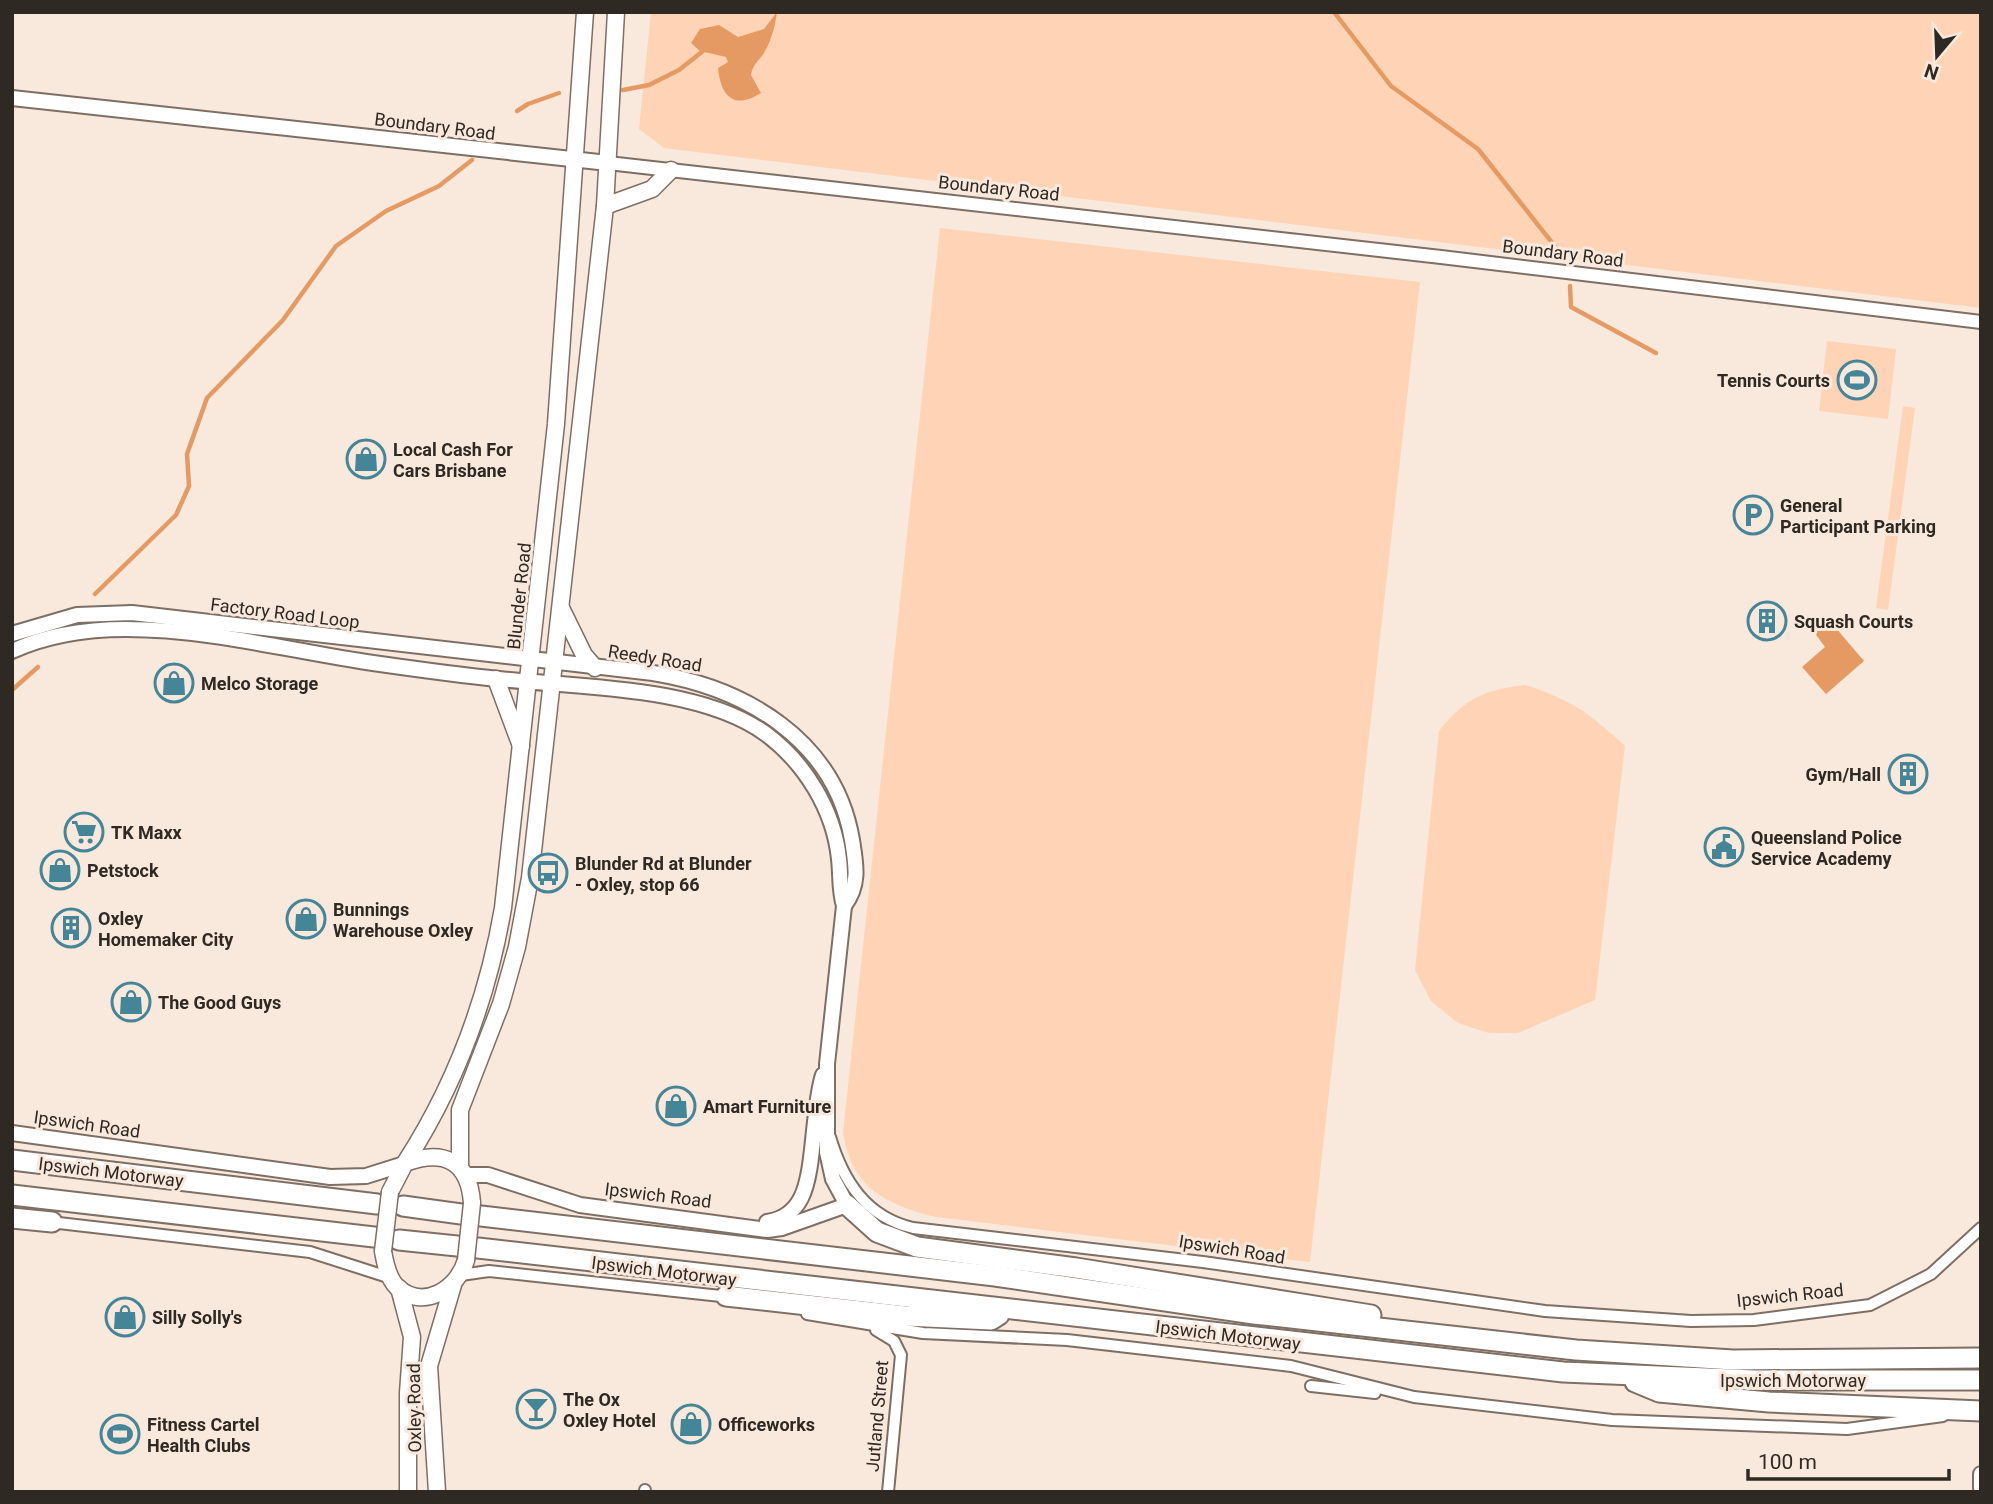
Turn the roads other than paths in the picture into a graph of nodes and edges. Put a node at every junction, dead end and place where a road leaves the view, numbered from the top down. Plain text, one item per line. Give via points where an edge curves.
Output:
1 (585, 12) edge
2 (616, 12) edge
3 (12, 98) edge
4 (573, 160) junction
5 (608, 163) junction
6 (671, 170) junction
7 (605, 206) junction
8 (1981, 322) edge
9 (560, 606) junction
10 (12, 634) edge
11 (12, 651) edge
12 (531, 660) junction
13 (555, 663) junction
14 (595, 668) junction
15 (496, 679) junction
16 (529, 682) junction
17 (553, 684) junction
18 (522, 748) junction
19 (844, 906) junction
20 (827, 1064) junction
21 (12, 1133) edge
22 (12, 1160) edge
23 (405, 1163) junction
24 (463, 1171) junction
25 (12, 1195) edge
26 (390, 1201) junction
27 (856, 1204) junction
28 (471, 1211) junction
29 (12, 1220) edge
30 (52, 1222) joint
31 (740, 1224) junction
32 (1981, 1228) edge
33 (385, 1242) junction
34 (463, 1263) junction
35 (395, 1283) junction
36 (726, 1296) junction
37 (1009, 1310) junction
38 (860, 1325) junction
39 (1435, 1335) junction
40 (1975, 1359) edge
41 (1618, 1376) junction
42 (1974, 1380) edge
43 (1311, 1386) dead end
44 (1427, 1398) junction
45 (1971, 1411) edge
46 (1981, 1474) edge
47 (1981, 1488) edge
48 (408, 1492) edge
49 (437, 1492) edge
50 (888, 1492) edge

1 - 4 main road, Blunder Road
2 - 5 main road
3 - 4 main road, Boundary Road
4 - 5 main road, Boundary Road
4 - 12 main road, Blunder Road via 556,424
5 - 6 street, Boundary Road
5 - 7 main road
6 - 7 main road via 652,189
6 - 8 street, Boundary Road
7 - 9 main road
9 - 13 main road
9 - 14 main road
10 - 12 main road, Factory Road Loop via 77,615 132,613
11 - 15 main road, Factory Road Loop via 77,632 155,631
12 - 13 main road, Factory Road Loop
12 - 16 main road, Blunder Road
13 - 14 main road, Reedy Road
13 - 17 main road
14 - 19 main road, Reedy Road via 653,673 705,685 754,706 793,732 826,773 844,808 856,870 855,892
15 - 16 main road, Factory Road Loop
15 - 18 main road
16 - 17 main road, Factory Road Loop
16 - 18 main road, Blunder Road
17 - 19 main road, Reedy Road via 697,703 767,734 800,766 821,800 839,859
17 - 24 main road via 525,912 501,1004 460,1110
18 - 23 main road, Blunder Road via 503,908 490,975 458,1067
19 - 20 main road, Reedy Road
20 - 27 main road, Reedy Road via 829,1168
20 - 31 main road via 816,1099 801,1198 778,1219
21 - 23 main road, Ipswich Road via 330,1177 366,1176
22 - 26 highway, Ipswich Motorway
23 - 24 main road via 431,1156
23 - 26 main road, Blunder Road
24 - 28 main road, Oxley Road
24 - 31 main road, Ipswich Road via 580,1205
25 - 33 highway, Ipswich Motorway
26 - 28 highway, Ipswich Motorway
26 - 33 main road, Blunder Road, bridge
27 - 31 main road, Ipswich Road via 779,1229
27 - 32 street, Ipswich Road via 918,1228 1642,1320 1754,1320 1870,1305 1931,1274
27 - 39 highway via 877,1232 909,1245 1401,1319
28 - 34 main road, Oxley Road, bridge
28 - 39 highway, Ipswich Motorway
29 - 30 highway
30 - 35 street via 310,1252
33 - 34 highway, Ipswich Motorway
33 - 35 main road, Oxley Road
34 - 35 main road via 443,1292 425,1296
34 - 36 street via 489,1272
34 - 37 highway, Ipswich Motorway
34 - 49 main road, Oxley Road via 429,1366
35 - 48 main road, Oxley Road via 412,1337
36 - 37 highway via 905,1316 991,1320
36 - 38 street
37 - 41 highway, Ipswich Motorway
38 - 44 street via 1077,1341 1291,1366
38 - 50 street, Jutland Street via 897,1344 901,1355
39 - 40 highway, Ipswich Motorway via 1732,1360
41 - 42 highway, Ipswich Motorway
41 - 45 highway via 1659,1391 1734,1399
43 - 44 street
44 - 45 street via 1625,1421 1808,1429 1875,1427
46 - 47 main road

